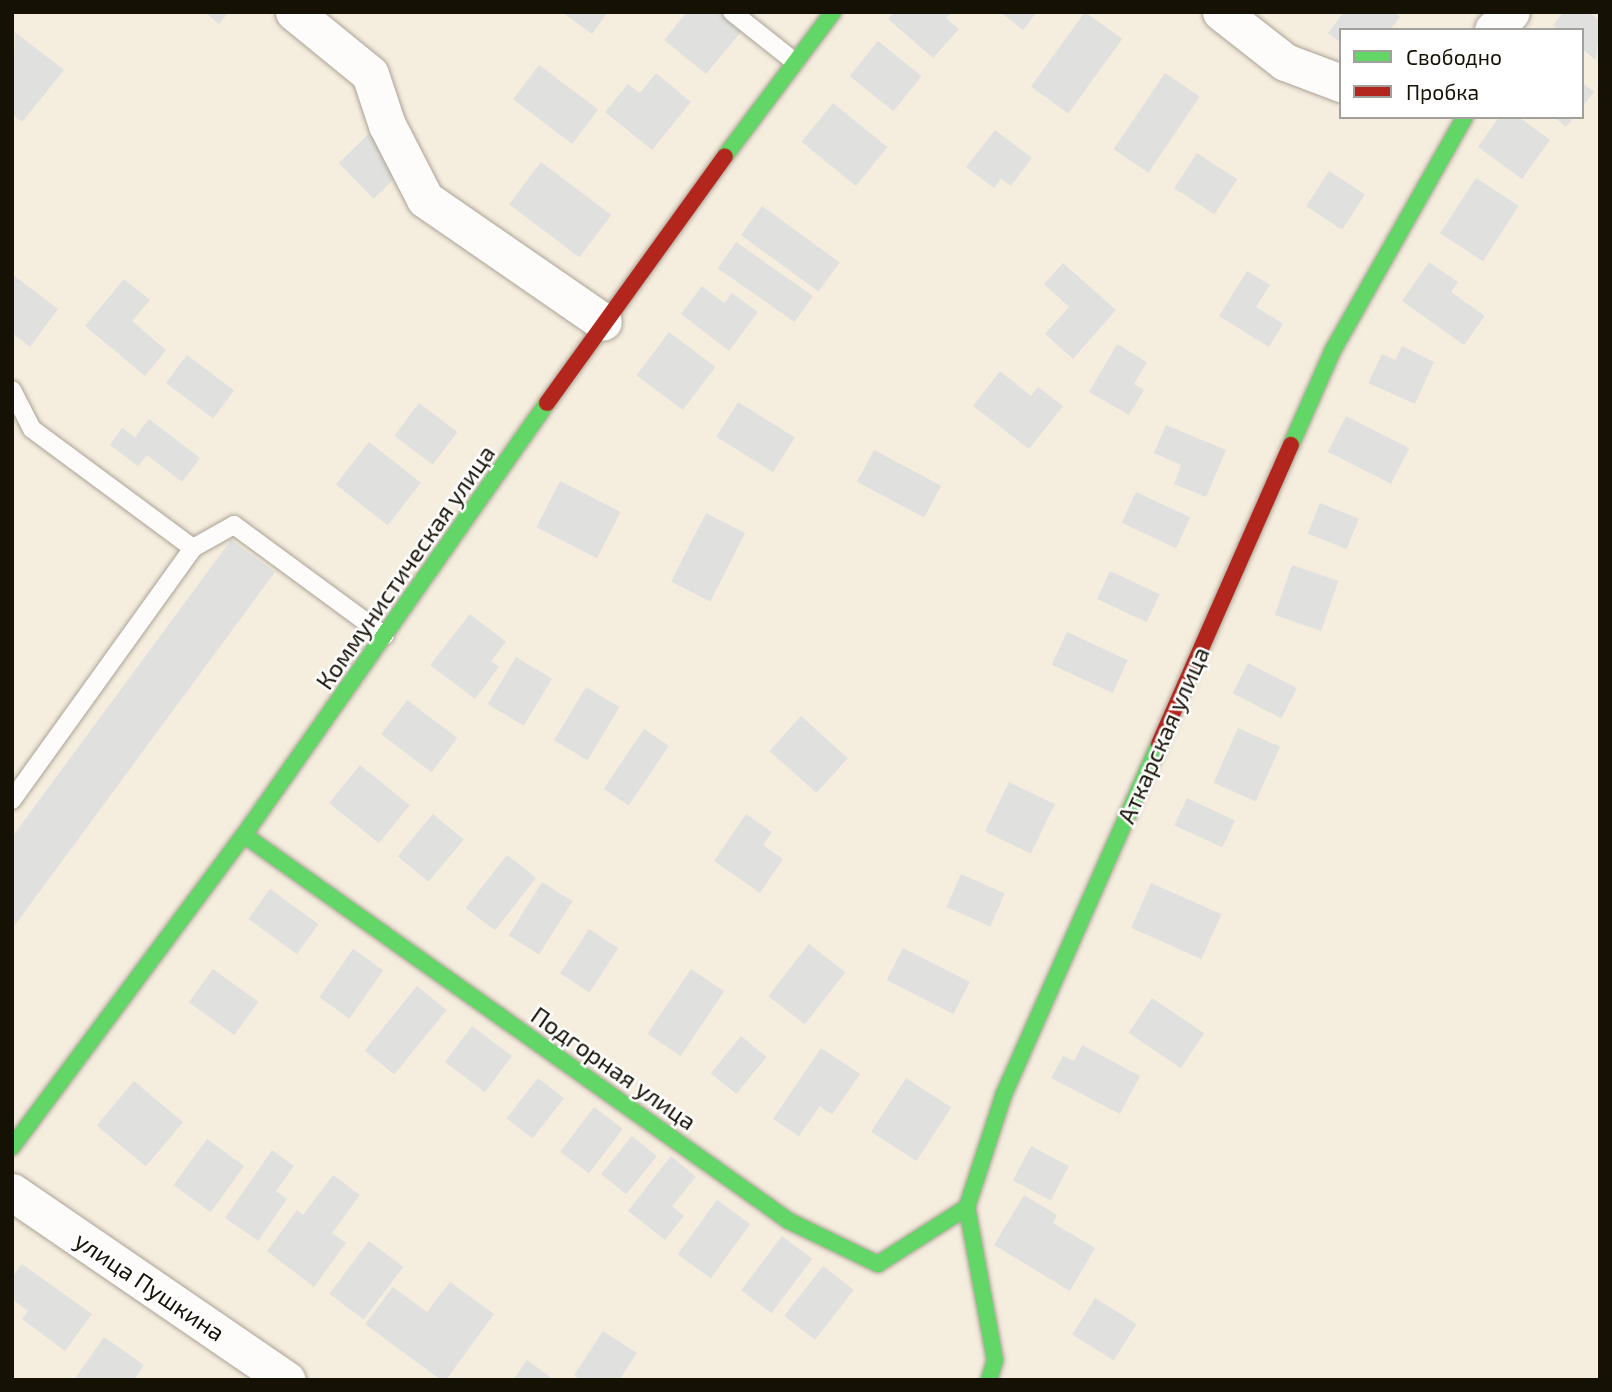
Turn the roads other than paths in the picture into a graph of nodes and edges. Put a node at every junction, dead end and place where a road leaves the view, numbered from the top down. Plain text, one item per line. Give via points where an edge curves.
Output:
1 (295, 12) edge
2 (732, 12) edge
3 (833, 12) edge
4 (1221, 12) edge
5 (1511, 12) edge
6 (1525, 12) edge
7 (1495, 28) edge
8 (1517, 28) edge
9 (795, 62) junction
10 (1339, 82) edge
11 (1464, 119) edge
12 (603, 322) junction
13 (12, 390) edge
14 (193, 548) junction
15 (385, 636) junction
16 (12, 800) edge
17 (244, 835) junction
18 (12, 1147) edge
19 (12, 1192) edge
20 (967, 1207) junction
21 (287, 1380) edge
22 (989, 1380) edge

1 - 12 street via 370,74 387,125 425,198
2 - 9 lane
3 - 9 street, Коммунистическая улица
4 - 10 street via 1286,62
5 - 7 street
6 - 8 street
9 - 12 street, Коммунистическая улица
11 - 20 street, Аткарская улица via 1333,350 1004,1094
12 - 15 street, Коммунистическая улица
13 - 14 lane via 32,429
14 - 15 lane via 234,525
14 - 16 lane
15 - 17 street, Коммунистическая улица
17 - 18 street, Коммунистическая улица
17 - 20 street, Подгорная улица via 789,1221 878,1264
19 - 21 street, улица Пушкина
20 - 22 street, Аткарская улица via 995,1360

